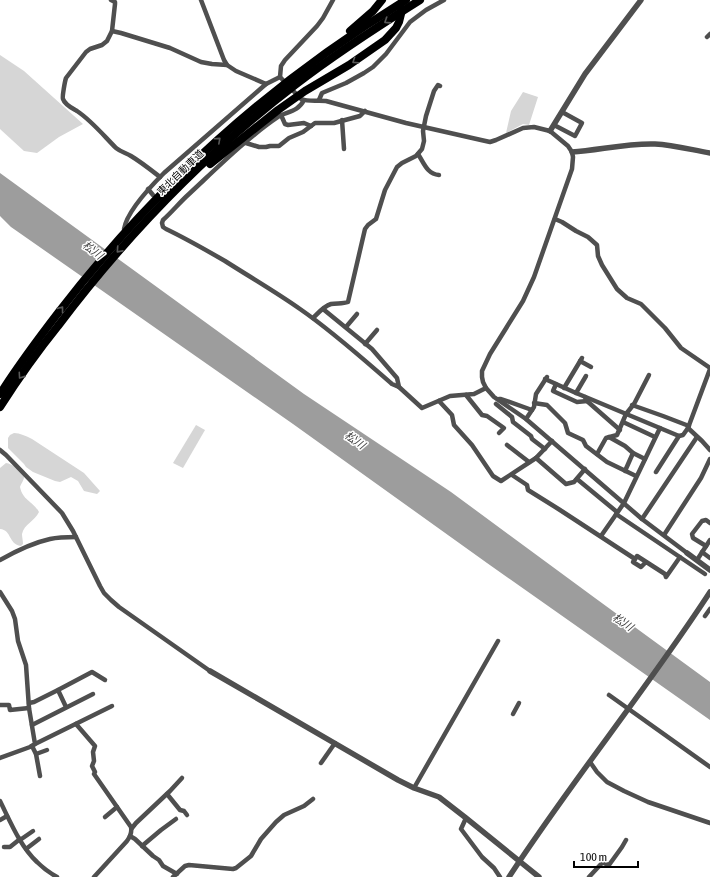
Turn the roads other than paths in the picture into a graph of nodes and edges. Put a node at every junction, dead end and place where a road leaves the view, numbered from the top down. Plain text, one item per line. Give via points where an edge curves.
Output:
1 (111, 0) edge
2 (201, 0) edge
3 (333, 0) edge
4 (382, 0) edge
5 (402, 0) edge
6 (406, 0) edge
7 (420, 0) edge
8 (444, 0) edge
9 (642, 0) edge
10 (112, 31) junction
11 (227, 66) junction
12 (280, 77) junction
13 (293, 81) junction
14 (266, 84) junction
15 (440, 86) dead end
16 (270, 100) junction
17 (304, 100) junction
18 (319, 100) junction
19 (365, 112) junction
20 (562, 112) junction
21 (280, 113) junction
22 (342, 120) junction
23 (554, 125) junction
24 (311, 126) junction
25 (424, 127) junction
26 (550, 131) junction
27 (246, 143) junction
28 (344, 149) dead end
29 (572, 152) junction
30 (710, 153) edge
31 (418, 154) junction
32 (439, 175) dead end
33 (160, 177) junction
34 (148, 189) junction
35 (153, 195) dead end
36 (169, 197) junction
37 (166, 209) dead end
38 (170, 213) junction
39 (143, 218) junction
40 (555, 219) junction
41 (124, 229) dead end
42 (323, 309) junction
43 (357, 314) dead end
44 (313, 318) junction
45 (346, 327) junction
46 (377, 330) dead end
47 (40, 343) junction
48 (365, 344) junction
49 (591, 367) dead end
50 (710, 369) edge
51 (649, 375) dead end
52 (586, 376) dead end
53 (556, 384) junction
54 (399, 387) junction
55 (486, 388) junction
56 (564, 388) junction
57 (0, 394) edge
58 (576, 394) junction
59 (466, 395) junction
60 (586, 399) junction
61 (439, 401) junction
62 (497, 401) junction
63 (534, 402) junction
64 (632, 405) junction
65 (0, 407) edge
66 (532, 410) junction
67 (626, 414) junction
68 (526, 419) junction
69 (623, 422) junction
70 (688, 427) junction
71 (660, 428) junction
72 (620, 430) junction
73 (499, 434) dead end
74 (679, 436) junction
75 (697, 436) junction
76 (609, 437) junction
77 (655, 437) junction
78 (552, 441) junction
79 (507, 446) dead end
80 (545, 449) junction
81 (0, 450) edge
82 (710, 450) edge
83 (633, 453) junction
84 (597, 454) junction
85 (536, 458) junction
86 (645, 459) junction
87 (710, 459) edge
88 (529, 462) junction
89 (585, 469) junction
90 (625, 471) junction
91 (656, 472) dead end
92 (512, 475) junction
93 (636, 476) junction
94 (577, 479) junction
95 (624, 503) junction
96 (616, 513) junction
97 (642, 519) junction
98 (710, 523) edge
99 (664, 535) junction
100 (601, 536) junction
101 (76, 537) junction
102 (710, 540) edge
103 (706, 546) junction
104 (702, 552) junction
105 (687, 553) joint
106 (680, 557) junction
107 (710, 558) edge
108 (0, 560) edge
109 (697, 560) junction
110 (708, 572) edge
111 (0, 592) edge
112 (710, 592) edge
113 (710, 610) edge
114 (705, 616) dead end
115 (498, 641) dead end
116 (210, 671) joint
117 (106, 680) dead end
118 (58, 690) junction
119 (93, 694) dead end
120 (609, 695) dead end
121 (519, 703) dead end
122 (0, 705) edge
123 (29, 706) junction
124 (112, 706) dead end
125 (66, 707) junction
126 (629, 708) junction
127 (513, 714) dead end
128 (76, 724) junction
129 (32, 725) junction
130 (335, 743) junction
131 (34, 745) junction
132 (47, 750) dead end
133 (36, 754) junction
134 (0, 758) edge
135 (590, 762) junction
136 (321, 763) dead end
137 (710, 767) edge
138 (40, 776) dead end
139 (182, 778) dead end
140 (414, 788) junction
141 (167, 794) junction
142 (313, 799) dead end
143 (0, 801) edge
144 (117, 807) junction
145 (187, 815) dead end
146 (7, 816) junction
147 (106, 817) dead end
148 (466, 818) junction
149 (176, 819) dead end
150 (0, 820) edge
151 (710, 823) edge
152 (132, 828) junction
153 (34, 830) dead end
154 (130, 836) junction
155 (20, 840) junction
156 (39, 840) dead end
157 (626, 840) dead end
158 (142, 846) junction
159 (4, 847) dead end
160 (26, 849) junction
161 (520, 861) junction
162 (175, 875) edge
163 (55, 876) edge
164 (94, 877) edge
165 (500, 877) edge
166 (509, 877) edge
167 (540, 877) edge
168 (589, 877) edge

1 - 10 street via 115,2
2 - 11 street
3 - 12 street via 317,26 287,57 281,66
4 - 13 highway via 369,15
5 -> 21 highway via 401,16 396,28 385,40 305,91
6 - 13 highway, 東北自動車道 via 337,45
7 -> 13 highway, 東北自動車道
8 - 18 street via 410,22 373,67 346,83 325,91
9 - 20 street via 585,74
10 - 11 street via 170,48 201,62
10 - 33 street via 107,41 86,52 66,78 62,98 116,148
11 - 14 street
12 - 14 street
12 - 17 street
13 - 16 highway, 東北自動車道
14 - 33 street
15 - 25 street via 438,85 434,91
16 - 36 highway, 東北自動車道
39 -> 16 highway, 東北自動車道 via 192,164 238,122
17 - 18 street
17 - 21 street via 298,108
18 - 19 street
19 - 22 street via 360,116
19 - 25 street
20 - 23 street
20 - 23 street via 582,123 575,136
21 - 24 street via 285,124 304,123
21 - 27 street
21 - 36 highway
22 - 24 street via 315,123
22 - 28 street
23 - 26 street
24 - 27 street via 279,146 259,147
25 - 26 street via 490,142 524,128 534,127
25 - 31 street via 423,145
26 - 29 street
27 - 38 street
29 - 30 street via 651,144
29 - 40 street via 572,169
31 - 32 street via 431,174
31 - 42 street via 397,167 385,190 376,219 365,229 348,302 330,304
33 - 34 street
34 - 35 street
34 - 41 street via 130,214
36 - 39 highway, 東北自動車道
37 - 38 street
38 - 44 street via 162,222 163,227 233,266
39 - 47 highway, 東北自動車道 via 91,272
40 - 50 street via 594,242 602,265 617,289 627,298 640,304 685,352
40 - 55 street via 523,301 484,366 482,377
42 - 44 street
42 - 45 street
43 - 45 street
44 - 54 street via 392,384
45 - 48 street
46 - 48 street
47 - 57 highway, 東北自動車道
47 -> 65 highway, 東北自動車道
48 - 54 street via 396,378
49 - 56 street via 581,359
50 - 70 street
51 - 64 street
52 - 58 street
53 - 56 street
53 - 60 street via 553,391 577,402
53 - 63 street via 546,378
54 - 61 street via 422,408
55 - 59 street
55 - 62 street
56 - 58 street
58 - 60 street
59 - 61 street via 450,396
59 - 73 street via 482,415 504,428
60 - 67 street
60 - 72 street
61 - 92 street via 452,415 454,425 472,445 493,476 501,481
62 - 66 street via 501,399
62 - 68 street
62 - 80 street via 512,417 513,422
63 - 66 street
63 - 84 street via 547,405 565,423 568,433 583,440 586,446
64 - 67 street
64 - 70 street
66 - 68 street
67 - 69 street
67 - 71 street
68 - 78 street
69 - 72 street
69 - 77 street
70 - 74 street
70 - 75 street
71 - 74 street
71 - 77 street
72 - 76 street via 617,435
74 - 91 street
75 - 82 street
75 - 97 street
76 - 83 street
76 - 84 street
77 - 86 street
78 - 80 street
78 - 89 street
79 - 88 street
80 - 85 street
81 - 101 street via 62,513
83 - 86 street
83 - 90 street
84 - 90 street
85 - 88 street
85 - 94 street via 566,484
86 - 93 street
87 - 99 street via 701,478
88 - 92 street
89 - 94 street
89 - 95 street
90 - 93 street
92 - 100 street via 527,485 528,490
93 - 95 street
94 - 96 street
95 - 96 street
95 - 97 street
96 - 100 street
96 - 106 street
97 - 99 street
98 - 103 street via 702,520 692,534 693,538
99 - 105 street
100 - 106 street via 635,558 637,556 666,577
101 - 108 street via 35,543
101 - 116 street via 104,593 148,628
102 - 103 street
103 - 104 street
104 - 107 street
104 - 109 street
105 - 109 street
106 - 110 street
109 - 110 street
111 - 123 street via 15,620 18,641 26,665
112 - 126 street
113 - 114 street
115 - 140 street
116 - 130 street
117 - 118 street via 92,672
118 - 123 street
118 - 125 street
119 - 125 street
120 - 126 street
121 - 127 street
122 - 123 street via 9,705 10,710
123 - 129 street
124 - 128 street
125 - 129 street
126 - 135 street
126 - 137 street
128 - 131 street
128 - 144 street via 95,746 92,766 94,774
129 - 131 street
130 - 136 street
130 - 140 street
131 - 133 street
131 - 134 street
132 - 133 street
133 - 138 street
135 - 151 street via 607,782 618,788 648,802
135 - 161 street
139 - 141 street
140 - 148 street via 439,797
141 - 145 street
141 - 152 street
142 - 162 street via 276,822 261,839 251,856 236,868 189,865
143 - 146 street
144 - 147 street
144 - 152 street
146 - 150 street
146 - 155 street
148 - 161 street
148 - 165 street via 461,829
149 - 158 street
152 - 154 street
153 - 155 street
154 - 158 street
154 - 164 street
155 - 159 street via 10,847
155 - 160 street
156 - 160 street
157 - 168 street via 609,865 602,863
158 - 162 street
160 - 163 street via 37,862
161 - 166 street
161 - 167 street

